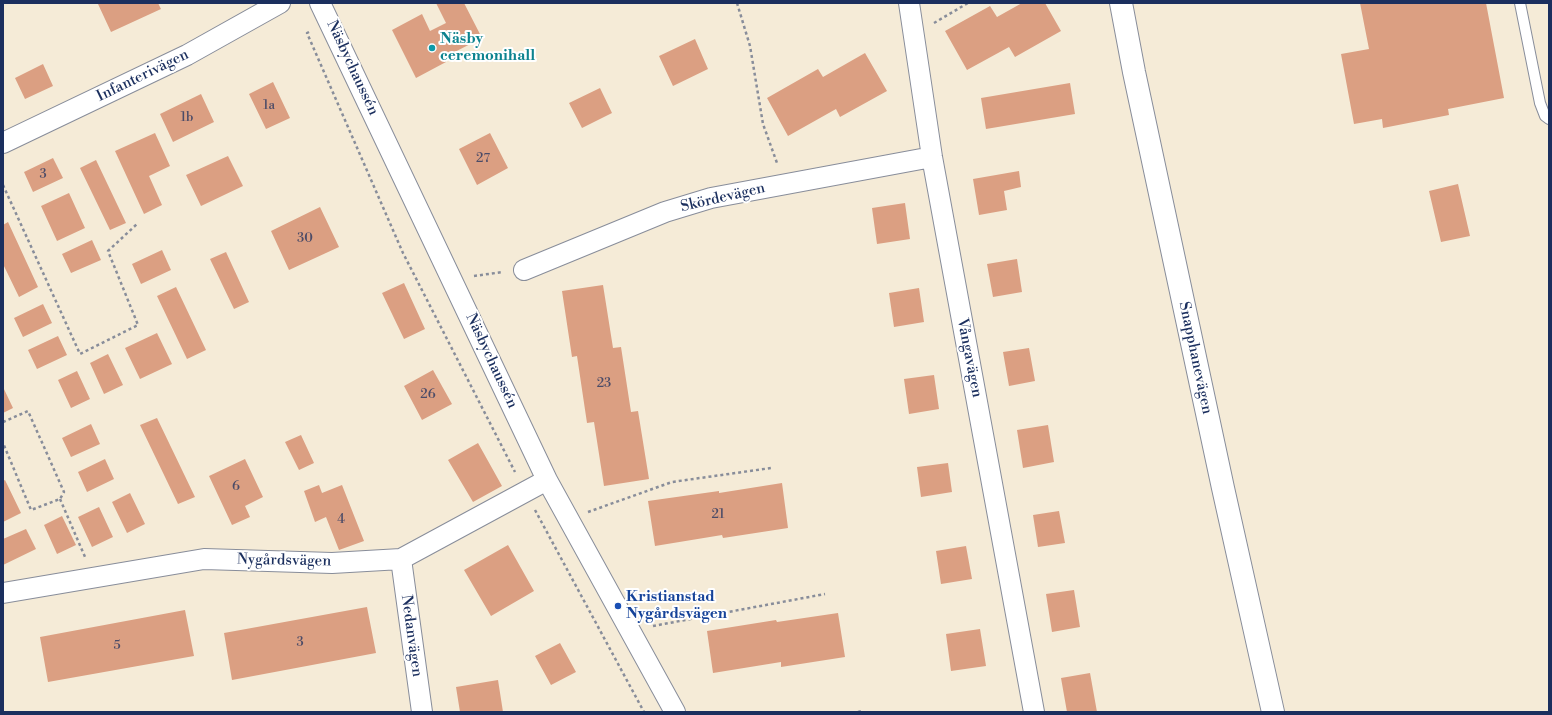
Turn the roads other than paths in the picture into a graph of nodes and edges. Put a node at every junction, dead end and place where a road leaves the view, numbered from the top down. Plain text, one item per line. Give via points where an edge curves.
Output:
1 (280, 3) edge
2 (320, 3) edge
3 (909, 3) edge
4 (1121, 3) edge
5 (1520, 3) edge
6 (1549, 119) edge
7 (3, 143) edge
8 (932, 157) junction
9 (524, 270) road end
10 (547, 480) junction
11 (401, 559) junction
12 (3, 593) edge
13 (422, 712) edge
14 (675, 712) edge
15 (1034, 712) edge
16 (1273, 712) edge

1 - 7 street, Infanterivägen via 187,55
2 - 10 street, Näsbychaussén
3 - 8 street, Vångavägen
4 - 16 main road, Snapphanevägen
5 - 6 lane via 1540,103 1545,116
8 - 9 street, Skördevägen via 711,198 665,212
8 - 15 street, Vångavägen
10 - 11 street, Nygårdsvägen
10 - 14 street, Näsbychaussén
11 - 12 street, Nygårdsvägen via 332,563 204,559
11 - 13 street, Nedanvägen

